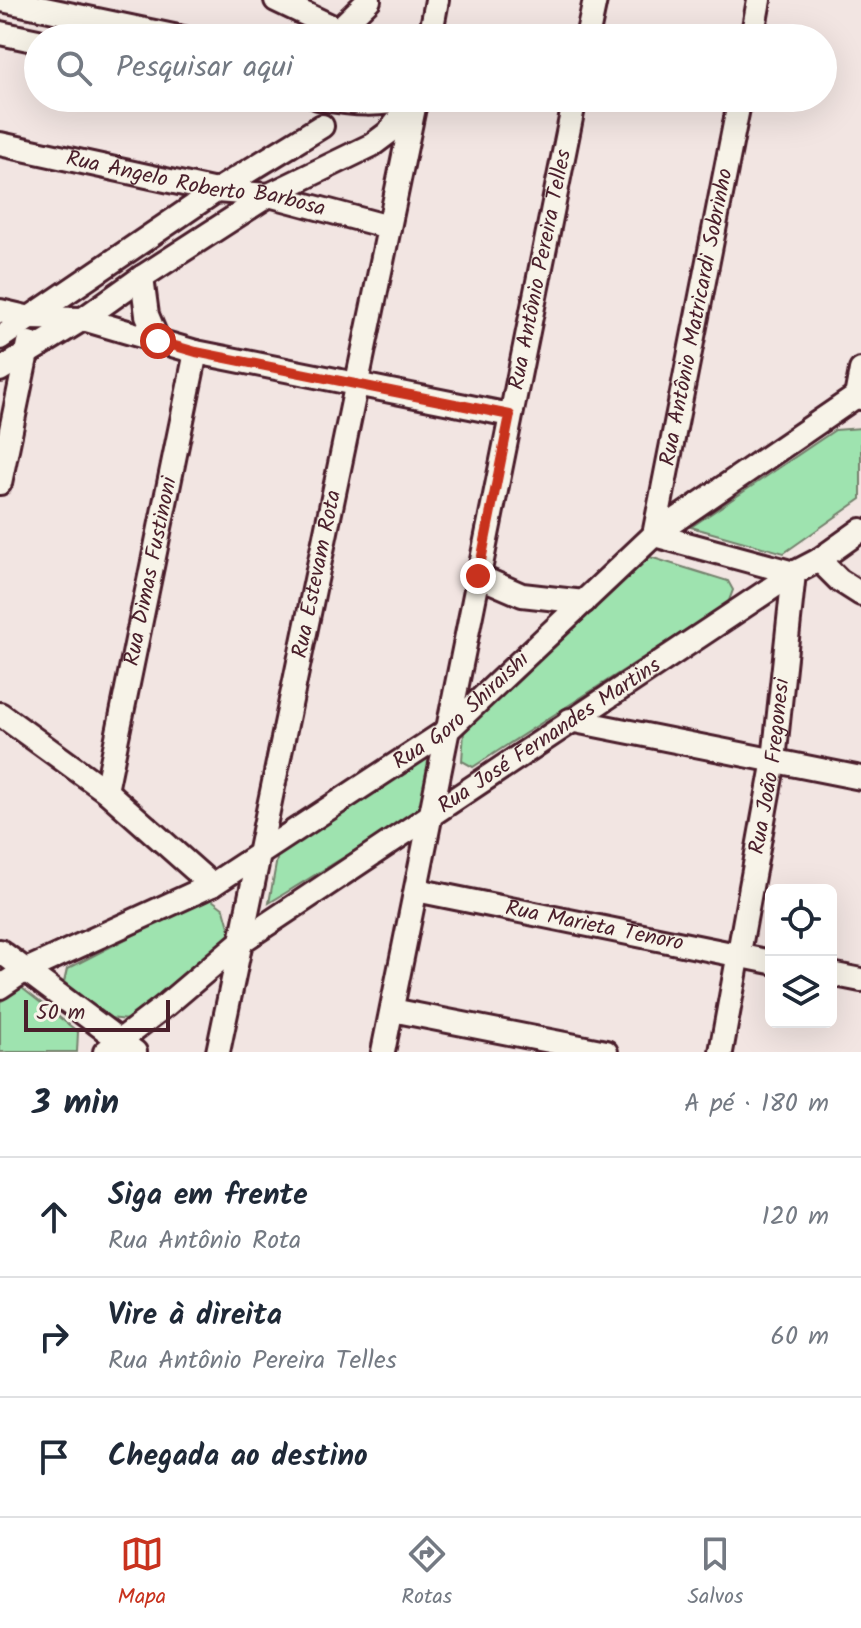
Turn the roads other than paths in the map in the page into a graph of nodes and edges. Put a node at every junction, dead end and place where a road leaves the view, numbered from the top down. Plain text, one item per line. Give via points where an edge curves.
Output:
1 (2, 0) edge
2 (276, 0) edge
3 (369, 0) edge
4 (595, 0) edge
5 (759, 0) edge
6 (116, 24) edge
7 (317, 24) edge
8 (344, 24) edge
9 (590, 24) edge
10 (755, 24) edge
11 (0, 33) edge
12 (24, 38) edge
13 (319, 112) edge
14 (405, 112) edge
15 (413, 112) edge
16 (572, 112) edge
17 (737, 112) edge
18 (322, 126) junction
19 (0, 144) edge
20 (335, 162) junction
21 (216, 191) junction
22 (269, 195) junction
23 (389, 227) junction
24 (142, 277) junction
25 (0, 311) edge
26 (30, 318) junction
27 (83, 319) junction
28 (0, 338) edge
29 (158, 341) junction
30 (29, 350) junction
31 (196, 352) junction
32 (0, 370) edge
33 (861, 370) edge
34 (358, 383) junction
35 (859, 396) edge
36 (510, 415) junction
37 (0, 483) edge
38 (861, 530) edge
39 (654, 535) junction
40 (819, 560) junction
41 (794, 573) junction
42 (478, 576) junction
43 (861, 594) edge
44 (584, 602) junction
45 (0, 714) edge
46 (570, 720) junction
47 (448, 730) junction
48 (774, 760) junction
49 (861, 778) edge
50 (106, 791) junction
51 (432, 815) junction
52 (259, 852) junction
53 (212, 885) junction
54 (416, 890) junction
55 (239, 943) junction
56 (0, 951) edge
57 (739, 955) junction
58 (765, 961) edge
59 (24, 971) junction
60 (837, 975) edge
61 (861, 980) edge
62 (0, 987) edge
63 (392, 1010) junction
64 (120, 1048) edge
65 (218, 1052) edge
66 (383, 1052) edge
67 (606, 1052) edge
68 (721, 1052) edge

1 - 6 street
2 - 7 street
3 - 8 street
4 - 9 street
5 - 10 street
11 - 12 street
13 - 18 street
14 - 20 street via 372,145
15 - 23 street, Rua Estevam Rota
16 - 36 street, Rua Antônio Pereira Telles
17 - 39 street, Rua Antônio Matricardi Sobrinho
18 - 20 street
18 - 21 street
19 - 21 street, Rua Ângelo Roberto Barbosa
20 - 22 street
21 - 22 street, Rua Ângelo Roberto Barbosa
21 - 26 street
22 - 23 street, Rua Ângelo Roberto Barbosa
22 - 24 street
23 - 34 street, Rua Estevam Rota
24 - 27 street
24 - 29 street via 147,315
25 - 26 street
26 - 27 street
26 - 28 street
26 - 30 street
27 - 29 street
27 - 30 street
29 - 31 street
30 - 32 street
30 - 37 street
31 - 34 street
31 - 50 street, Rua Dimas Fustinoni
33 - 35 street
34 - 36 street
34 - 52 street, Rua Estevam Rota
35 - 39 street, Rua Goro Shiraishi
36 - 42 street, Rua Antônio Pereira Telles
38 - 40 street, Rua José Fernandes Martins
39 - 41 street
39 - 44 street, Rua Goro Shiraishi
40 - 41 street, Rua José Fernandes Martins
40 - 43 street
41 - 46 street, Rua José Fernandes Martins
41 - 48 street, Rua João Fregonesi
42 - 44 street via 522,595
42 - 47 street, Rua Antônio Pereira Telles
44 - 47 street, Rua Goro Shiraishi
45 - 50 street
46 - 48 street
46 - 51 street, Rua José Fernandes Martins
47 - 51 street, Rua Antônio Pereira Telles
47 - 52 street, Rua Goro Shiraishi
48 - 49 street
48 - 57 street, Rua João Fregonesi
50 - 53 street
51 - 54 street, Rua Antônio Pereira Telles
51 - 55 street, Rua José Fernandes Martins
52 - 53 street, Rua Goro Shiraishi
52 - 55 street, Rua Estevam Rota
53 - 59 street, Rua Goro Shiraishi
54 - 57 street, Rua Marieta Tenoro
54 - 63 street, Rua Antônio Pereira Telles
55 - 64 street, Rua José Fernandes Martins
55 - 65 street, Rua Estevam Rota
56 - 59 street
57 - 58 street, Rua Marieta Tenoro
57 - 68 street, Rua João Fregonesi
59 - 62 street, Rua Goro Shiraishi
59 - 64 street
60 - 61 street
63 - 66 street, Rua Antônio Pereira Telles
63 - 67 street

